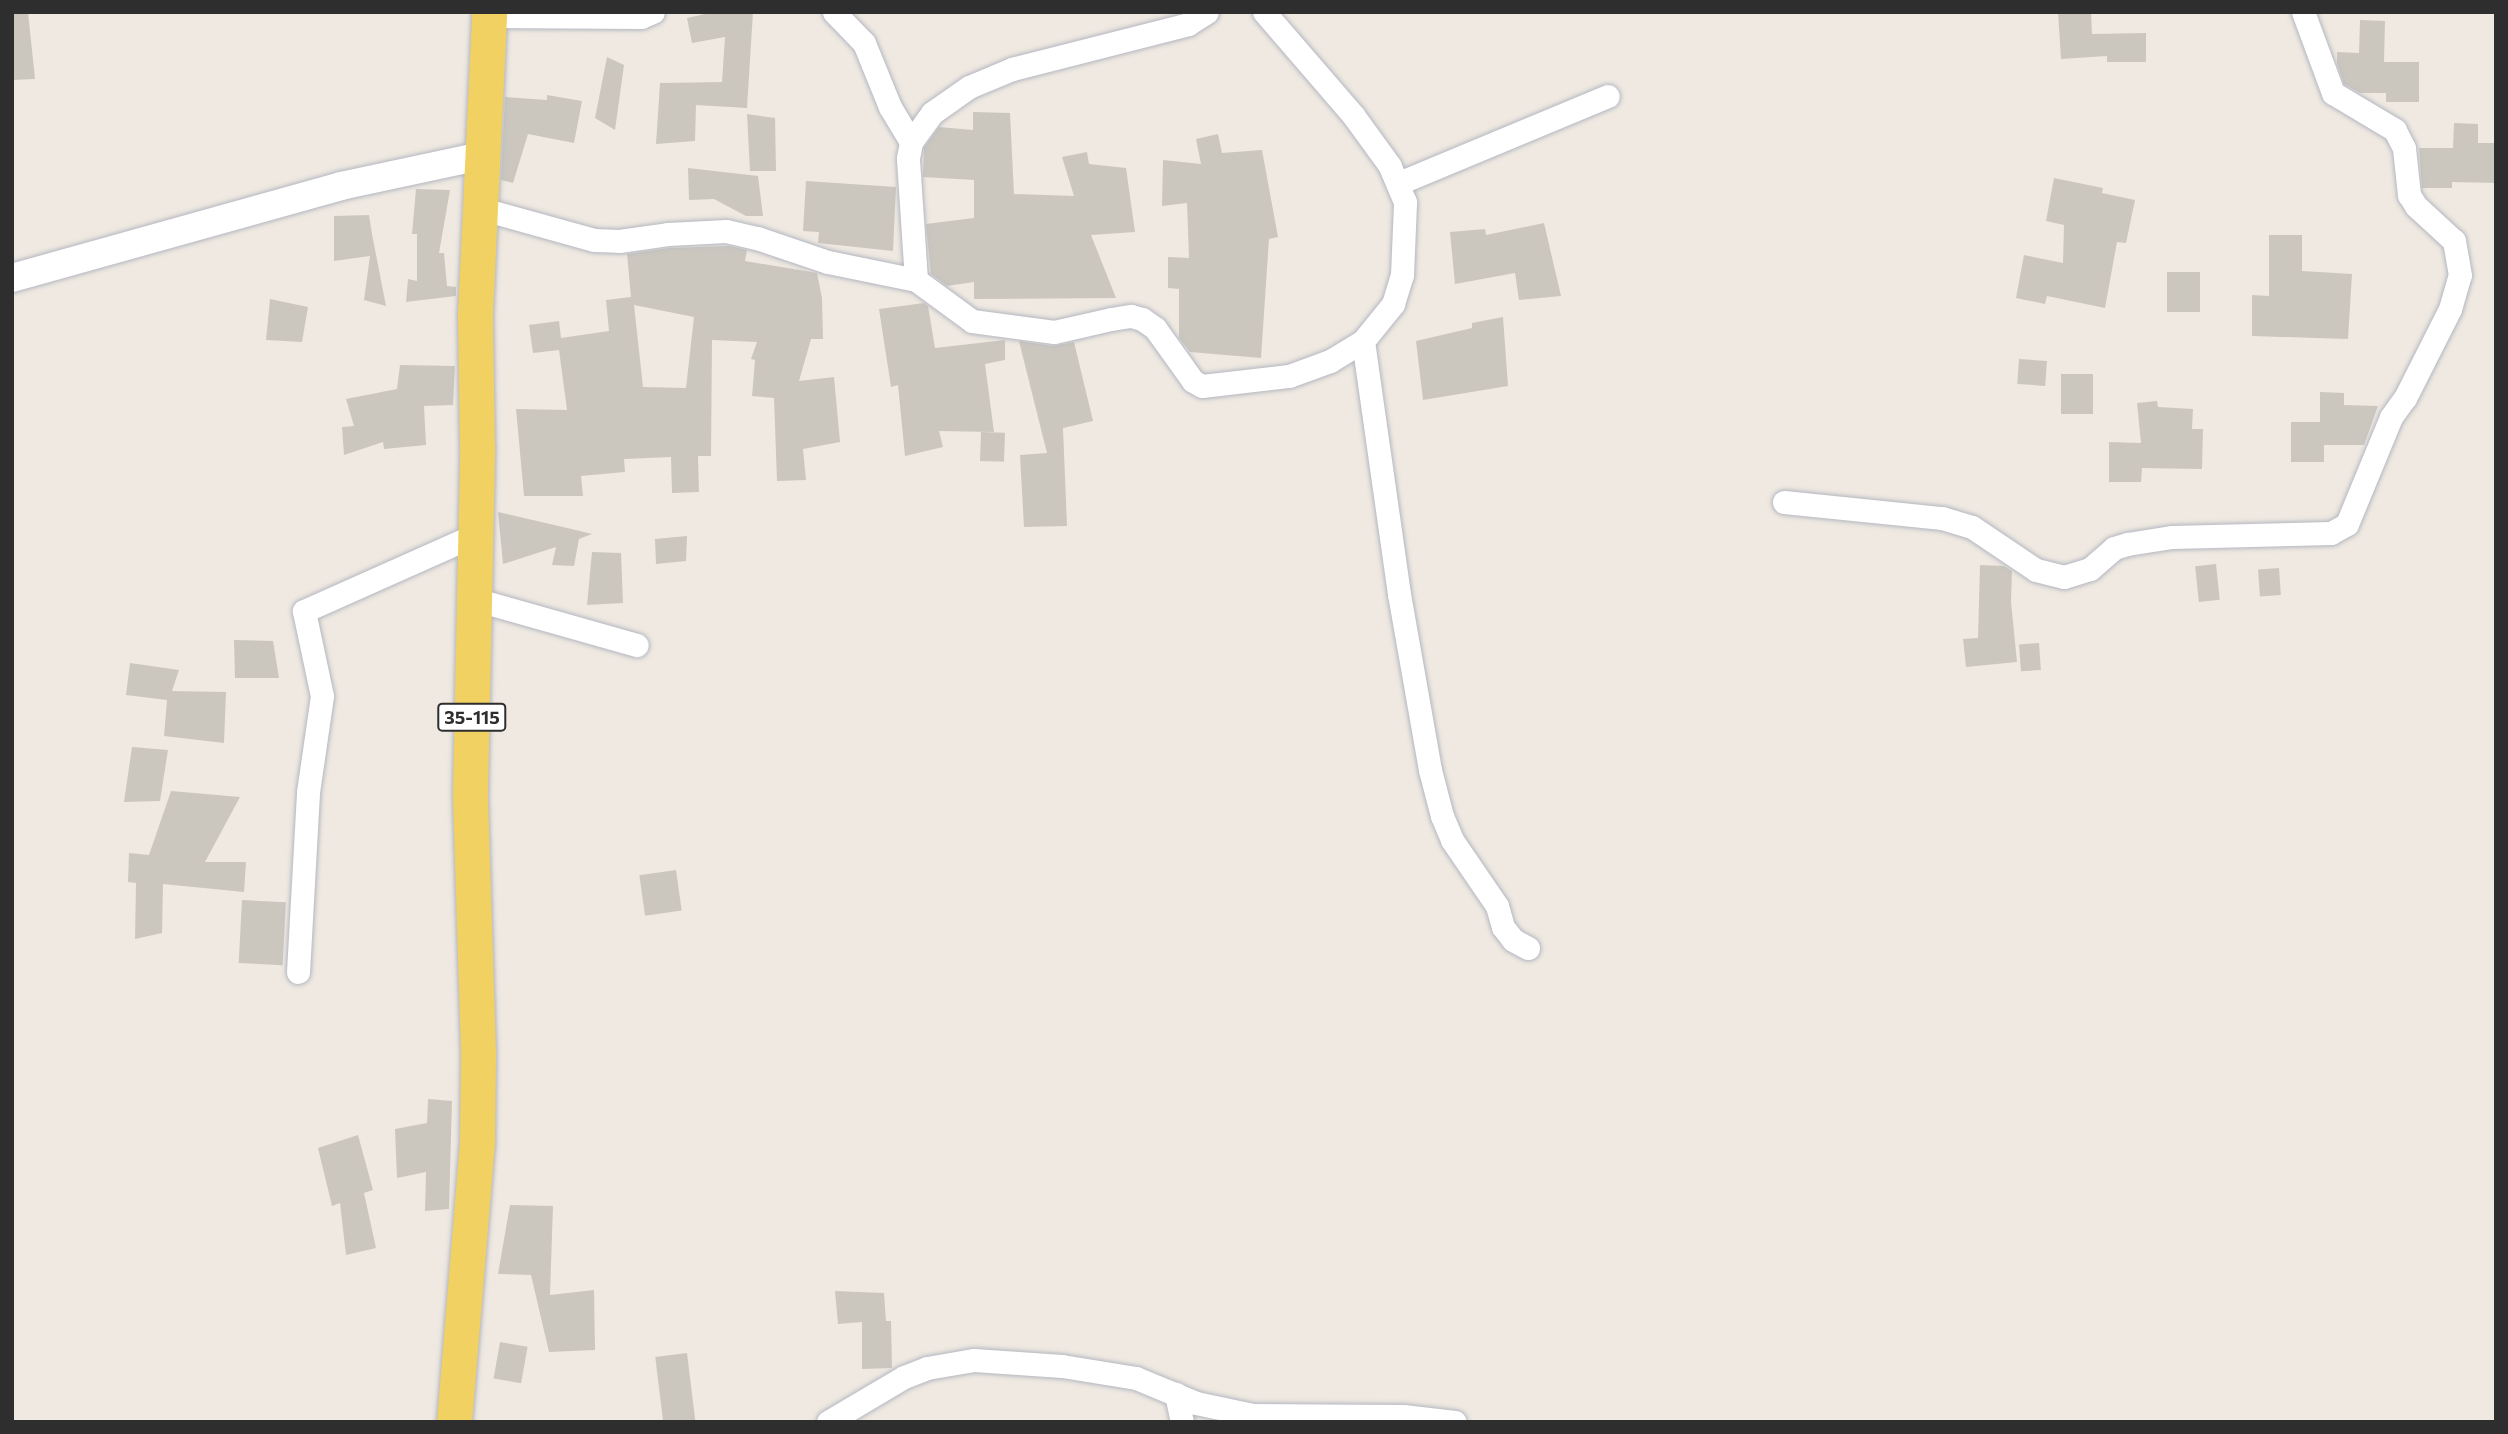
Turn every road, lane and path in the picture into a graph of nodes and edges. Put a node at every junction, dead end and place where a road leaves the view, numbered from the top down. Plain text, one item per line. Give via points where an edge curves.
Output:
1 (653, 12) edge
2 (834, 12) edge
3 (1207, 12) edge
4 (1264, 12) edge
5 (2304, 12) edge
6 (489, 14) edge
7 (1608, 96) dead end
8 (911, 142) junction
9 (481, 156) junction
10 (1399, 183) junction
11 (478, 208) junction
12 (12, 278) edge
13 (916, 280) junction
14 (1363, 341) junction
15 (1784, 502) dead end
16 (475, 535) junction
17 (474, 599) junction
18 (637, 645) dead end
19 (1528, 948) dead end
20 (298, 972) dead end
21 (1176, 1394) junction
22 (1450, 1421) edge
23 (454, 1422) edge
24 (828, 1422) edge
25 (1182, 1422) edge
26 (1455, 1422) edge

1 - 6 street via 641,17
2 - 8 street via 864,43 890,107
3 - 8 street via 1188,24 1058,55 990,77 932,113
4 - 10 street via 1353,115
5 - 15 street via 2333,93 2395,130 2404,148 2409,195 2454,241 2460,275 2450,309 2391,417 2341,530 2138,542 2115,548 2090,569 2064,577 2036,570 1972,527 1942,518
6 - 9 main road, 35-115
7 - 10 street
8 - 13 street via 908,158
9 - 11 main road, 35-115
9 - 12 street via 341,186
10 - 14 street via 1406,227 1402,275 1393,304
11 - 13 street via 594,240 726,231 828,262
11 - 16 main road, 35-115
13 - 14 street via 972,321 993,325 1054,332 1121,317 1142,318 1202,386 1289,376 1330,361
14 - 19 street via 1399,594 1442,816 1452,840 1497,906 1503,927 1513,940
16 - 17 main road, 35-115
16 - 20 street via 304,611 322,696 308,792
17 - 18 street
17 - 23 main road, 35-115 via 470,792 477,1140
21 - 22 street via 1253,1415
21 - 24 street via 1110,1373 974,1360 904,1377
21 - 25 street
22 - 26 street

